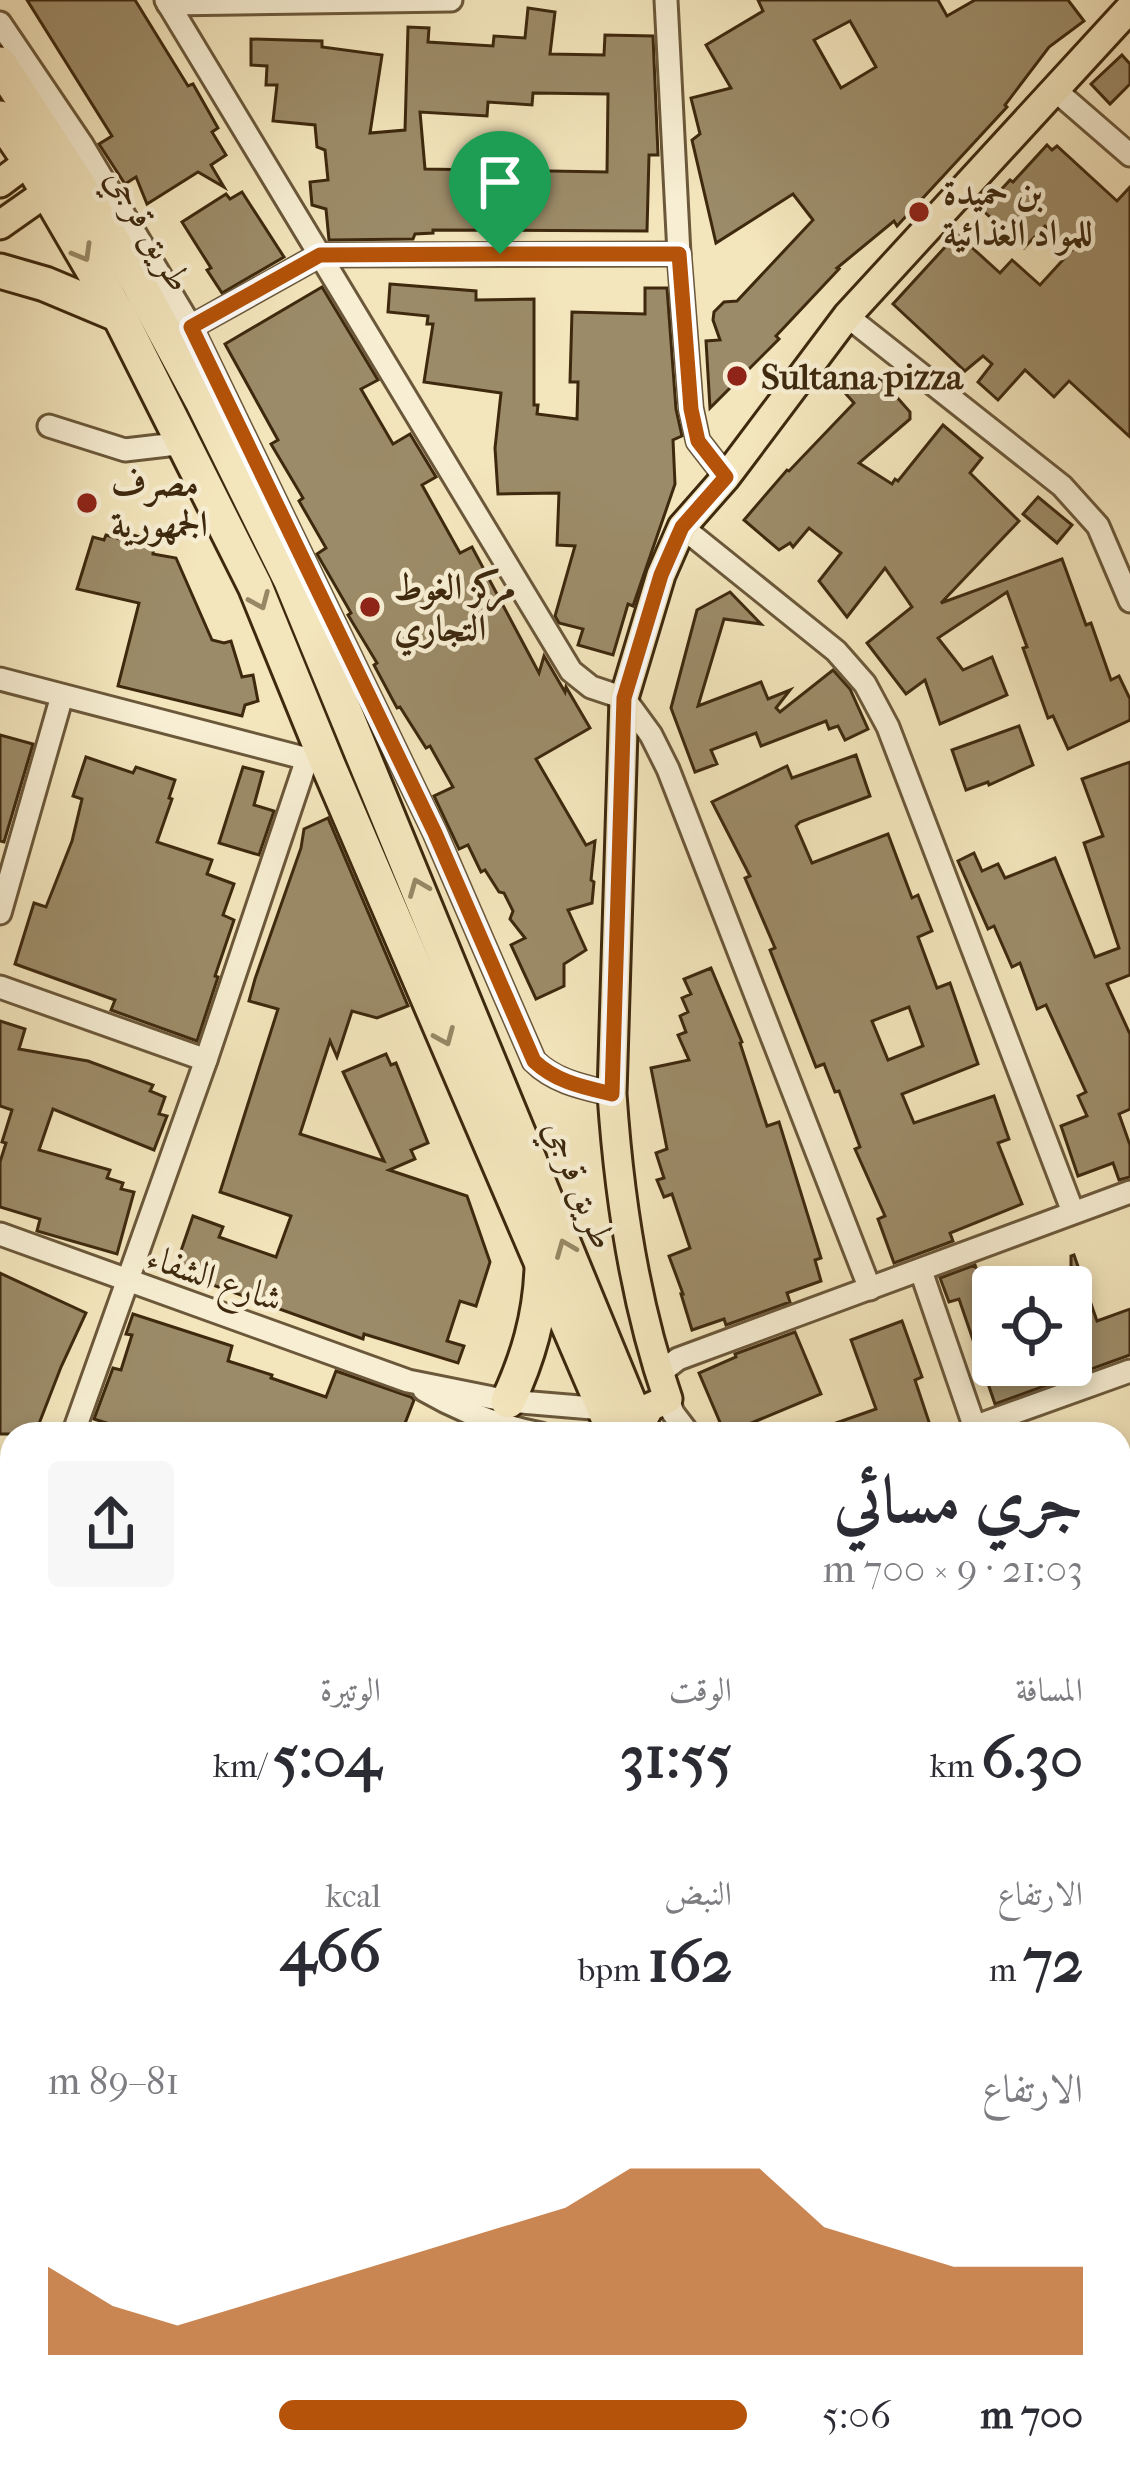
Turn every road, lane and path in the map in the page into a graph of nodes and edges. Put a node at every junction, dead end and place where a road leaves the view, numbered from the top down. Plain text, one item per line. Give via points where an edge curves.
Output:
1 (451, 0) edge
2 (666, 0) edge
3 (167, 2) edge
4 (1130, 8) edge
5 (0, 23) edge
6 (0, 64) edge
7 (1055, 90) junction
8 (0, 118) edge
9 (41, 152) junction
10 (1130, 155) edge
11 (0, 183) edge
12 (60, 183) junction
13 (0, 224) edge
14 (679, 254) junction
15 (320, 255) junction
16 (0, 271) edge
17 (118, 315) junction
18 (847, 316) junction
19 (191, 327) junction
20 (49, 426) dead end
21 (185, 443) junction
22 (726, 477) junction
23 (682, 527) junction
24 (1130, 601) edge
25 (0, 679) edge
26 (62, 696) junction
27 (624, 698) junction
28 (318, 762) junction
29 (0, 913) edge
30 (0, 987) edge
31 (206, 1060) junction
32 (612, 1094) junction
33 (1130, 1192) edge
34 (1073, 1212) junction
35 (0, 1234) edge
36 (542, 1262) junction
37 (921, 1270) junction
38 (128, 1282) junction
39 (871, 1289) junction
40 (1130, 1371) edge
41 (408, 1381) junction
42 (636, 1413) edge
43 (77, 1422) edge
44 (510, 1422) edge
45 (515, 1422) edge
46 (523, 1422) edge
47 (551, 1422) edge
48 (679, 1422) edge
49 (972, 1422) edge
50 (998, 1422) edge

1 - 3 street
2 - 14 street
3 - 15 street
4 - 7 main road
5 - 19 street
6 - 9 highway, طريق قرجي
7 - 10 street
7 - 18 main road
8 - 9 highway, طريق قرجي
9 - 11 main road
9 - 12 highway, طريق قرجي
12 - 13 main road
12 -> 17 highway, طريق قرجي
42 -> 12 highway, طريق قرجي via 291,581 139,284
14 - 15 street
14 - 22 street via 691,409 698,441
15 - 19 street
15 - 27 street via 571,670
16 - 17 highway
17 - 21 highway, طريق قرجي
18 - 22 main road
18 - 24 street via 1062,486 1098,526
19 - 32 street via 435,833 534,1061 563,1081
20 - 21 street via 125,451
21 -> 28 highway, طريق قرجي via 255,586
22 - 23 main road
23 - 27 main road
23 - 34 street via 866,684
25 - 26 street
26 - 28 street
26 - 29 street
27 - 32 main road
27 - 39 street via 668,769
28 - 31 street
28 -> 36 highway, طريق قرجي
30 - 31 street
31 - 38 street
32 - 42 main road via 640,1301
33 - 34 street
34 - 37 street
35 - 38 street, شارع الشفاء
36 - 42 highway, طريق قرجي
36 - 46 highway
37 - 39 street
37 - 49 street
38 - 41 street, شارع الشفاء
38 - 43 street
39 - 42 street via 678,1359
40 - 50 street
41 - 44 street, شارع الشفاء via 460,1411
41 - 45 street, شارع الشفاء
42 - 47 street, شارع الشفاء
42 - 48 street via 673,1413

